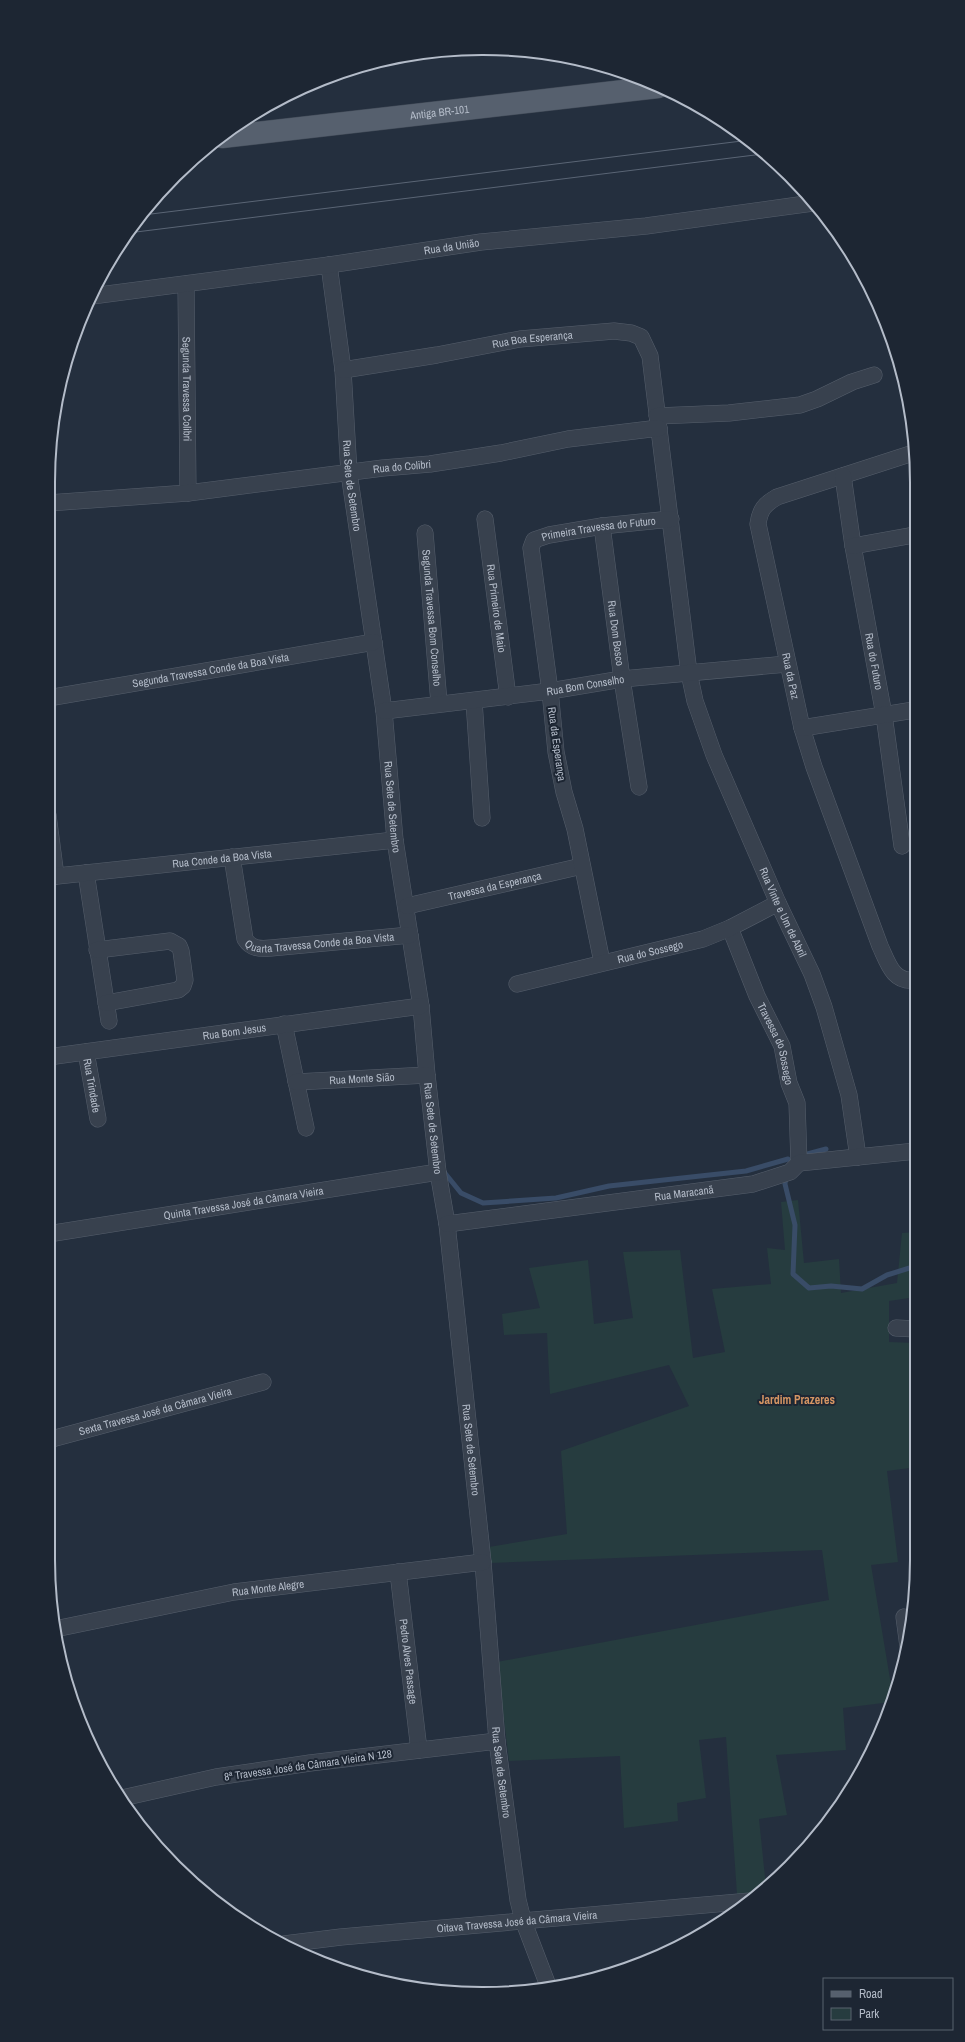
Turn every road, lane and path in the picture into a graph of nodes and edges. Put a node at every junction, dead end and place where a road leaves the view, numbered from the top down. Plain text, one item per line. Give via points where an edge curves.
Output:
1 (647, 88) edge
2 (232, 136) edge
3 (806, 204) edge
4 (329, 266) junction
5 (186, 284) junction
6 (98, 295) edge
7 (343, 370) junction
8 (874, 375) dead end
9 (658, 422) junction
10 (909, 454) edge
11 (349, 474) junction
12 (843, 476) junction
13 (188, 493) junction
14 (55, 502) edge
15 (486, 519) dead end
16 (671, 519) junction
17 (602, 526) junction
18 (425, 532) dead end
19 (910, 536) edge
20 (853, 546) junction
21 (531, 548) joint
22 (374, 642) junction
23 (787, 664) junction
24 (689, 673) junction
25 (622, 679) junction
26 (550, 691) junction
27 (55, 697) edge
28 (508, 697) junction
29 (474, 701) junction
30 (439, 703) junction
31 (384, 711) junction
32 (910, 711) edge
33 (884, 715) junction
34 (802, 728) junction
35 (639, 786) dead end
36 (482, 818) dead end
37 (395, 840) junction
38 (902, 846) dead end
39 (232, 857) junction
40 (582, 866) junction
41 (86, 873) junction
42 (55, 876) edge
43 (778, 903) junction
44 (407, 906) junction
45 (730, 928) junction
46 (410, 935) junction
47 (97, 950) junction
48 (602, 962) junction
49 (910, 980) edge
50 (516, 984) dead end
51 (106, 1003) junction
52 (421, 1006) junction
53 (109, 1022) dead end
54 (284, 1024) junction
55 (86, 1052) junction
56 (55, 1056) edge
57 (427, 1075) junction
58 (296, 1082) junction
59 (98, 1119) dead end
60 (306, 1128) dead end
61 (910, 1152) edge
62 (858, 1157) junction
63 (799, 1163) junction
64 (438, 1172) junction
65 (447, 1224) junction
66 (55, 1233) edge
67 (896, 1328) dead end
68 (910, 1329) edge
69 (263, 1382) dead end
70 (55, 1438) edge
71 (483, 1562) junction
72 (398, 1572) junction
73 (904, 1617) dead end
74 (905, 1623) edge
75 (61, 1628) edge
76 (497, 1741) junction
77 (419, 1750) junction
78 (127, 1797) edge
79 (739, 1902) edge
80 (523, 1920) junction
81 (293, 1943) edge
82 (546, 1982) edge

1 - 2 main road, Antiga BR-101
3 - 4 street, Rua da União via 646,226 481,242
4 - 5 street, Rua da União
4 - 7 street, Rua Sete de Setembro
5 - 6 street, Rua da União
5 - 13 street, Segunda Travessa Colibri
7 - 9 street, Rua Boa Esperança via 520,339 614,331 631,333 641,337 650,356
7 - 11 street, Rua Sete de Setembro
8 - 9 street via 800,405
9 - 11 street, Rua do Colibri via 469,459
9 - 16 street, Rua Boa Esperança
10 - 12 street, Rua da Paz
11 - 13 street, Rua do Colibri
11 - 22 street, Rua Sete de Setembro
12 - 20 street, Rua do Futuro
12 - 23 street, Rua da Paz via 777,497 765,504 759,513 758,524
13 - 14 street, Rua do Colibri
15 - 28 street, Rua Primeiro de Maio
16 - 17 street, Primeira Travessa do Futuro
16 - 24 street
17 - 21 street, Primeira Travessa do Futuro via 539,538 534,540
17 - 25 street, Rua Dom Bosco
18 - 30 street, Segunda Travessa Bom Conselho
19 - 20 street
20 - 33 street, Rua do Futuro
21 - 26 street, Rua da Esperança
22 - 27 street, Segunda Travessa Conde da Boa Vista
22 - 31 street, Rua Sete de Setembro
23 - 24 street, Rua Bom Conselho
23 - 34 street, Rua da Paz
24 - 25 street, Rua Bom Conselho
24 - 43 street, Rua Vinte e Um de Abril via 714,755
25 - 26 street, Rua Bom Conselho
25 - 35 street, Rua Dom Bosco
26 - 28 street, Rua Bom Conselho
26 - 40 street, Rua da Esperança via 556,752
28 - 29 street, Rua Bom Conselho
29 - 30 street, Rua Bom Conselho
29 - 36 street
30 - 31 street, Rua Bom Conselho
31 - 37 street, Rua Sete de Setembro
32 - 33 street
33 - 34 street
33 - 38 street, Rua do Futuro
34 - 49 street, Rua da Paz via 814,768 880,946 897,977
37 - 39 street, Rua Conde da Boa Vista
37 - 44 street, Rua Sete de Setembro
39 - 41 street, Rua Conde da Boa Vista
39 - 46 street, Quarta Travessa Conde da Boa Vista via 248,945 271,948
40 - 44 street, Travessa da Esperança
40 - 48 street, Rua da Esperança
41 - 42 street, Rua Conde da Boa Vista
41 - 47 street
43 - 45 street, Rua do Sossego
43 - 62 street, Rua Vinte e Um de Abril via 812,974 824,1007 849,1095
44 - 46 street, Rua Sete de Setembro
45 - 48 street, Rua do Sossego via 675,947
45 - 63 street, Travessa do Sossego via 757,996 782,1046 789,1083 798,1103
46 - 52 street, Rua Sete de Setembro
47 - 51 street
47 - 51 street via 170,941 175,943 180,951 185,980 178,990
48 - 50 street, Rua do Sossego
51 - 53 street
52 - 54 street, Rua Bom Jesus
52 - 57 street, Rua Sete de Setembro
54 - 55 street, Rua Bom Jesus
54 - 58 street
55 - 56 street, Rua Bom Jesus
55 - 59 street, Rua Trindade
57 - 58 street, Rua Monte Sião
57 - 64 street, Rua Sete de Setembro
58 - 60 street
61 - 62 street, Rua Maracanã
62 - 63 street, Rua Maracanã
63 - 65 street, Rua Maracanã via 790,1172 753,1184
64 - 65 street, Rua Sete de Setembro
64 - 66 street, Quinta Travessa José da Câmara Vieira
65 - 71 street, Rua Sete de Setembro
67 - 68 street
69 - 70 street, Sexta Travessa José da Câmara Vieira
71 - 72 street, Rua Monte Alegre
71 - 76 street, Rua Sete de Setembro
72 - 75 street, Rua Monte Alegre via 234,1592
72 - 77 street, Pedro Alves Passage
73 - 74 street
76 - 77 street, 8ª Travessa José da Câmara Vieira N 128
76 - 80 street, Rua Sete de Setembro via 518,1900
77 - 78 street, 8ª Travessa José da Câmara Vieira N 128 via 310,1762 224,1776
79 - 80 street, Oitava Travessa José da Câmara Vieira
80 - 81 street, Oitava Travessa José da Câmara Vieira
80 - 82 street, Rua Sete de Setembro

